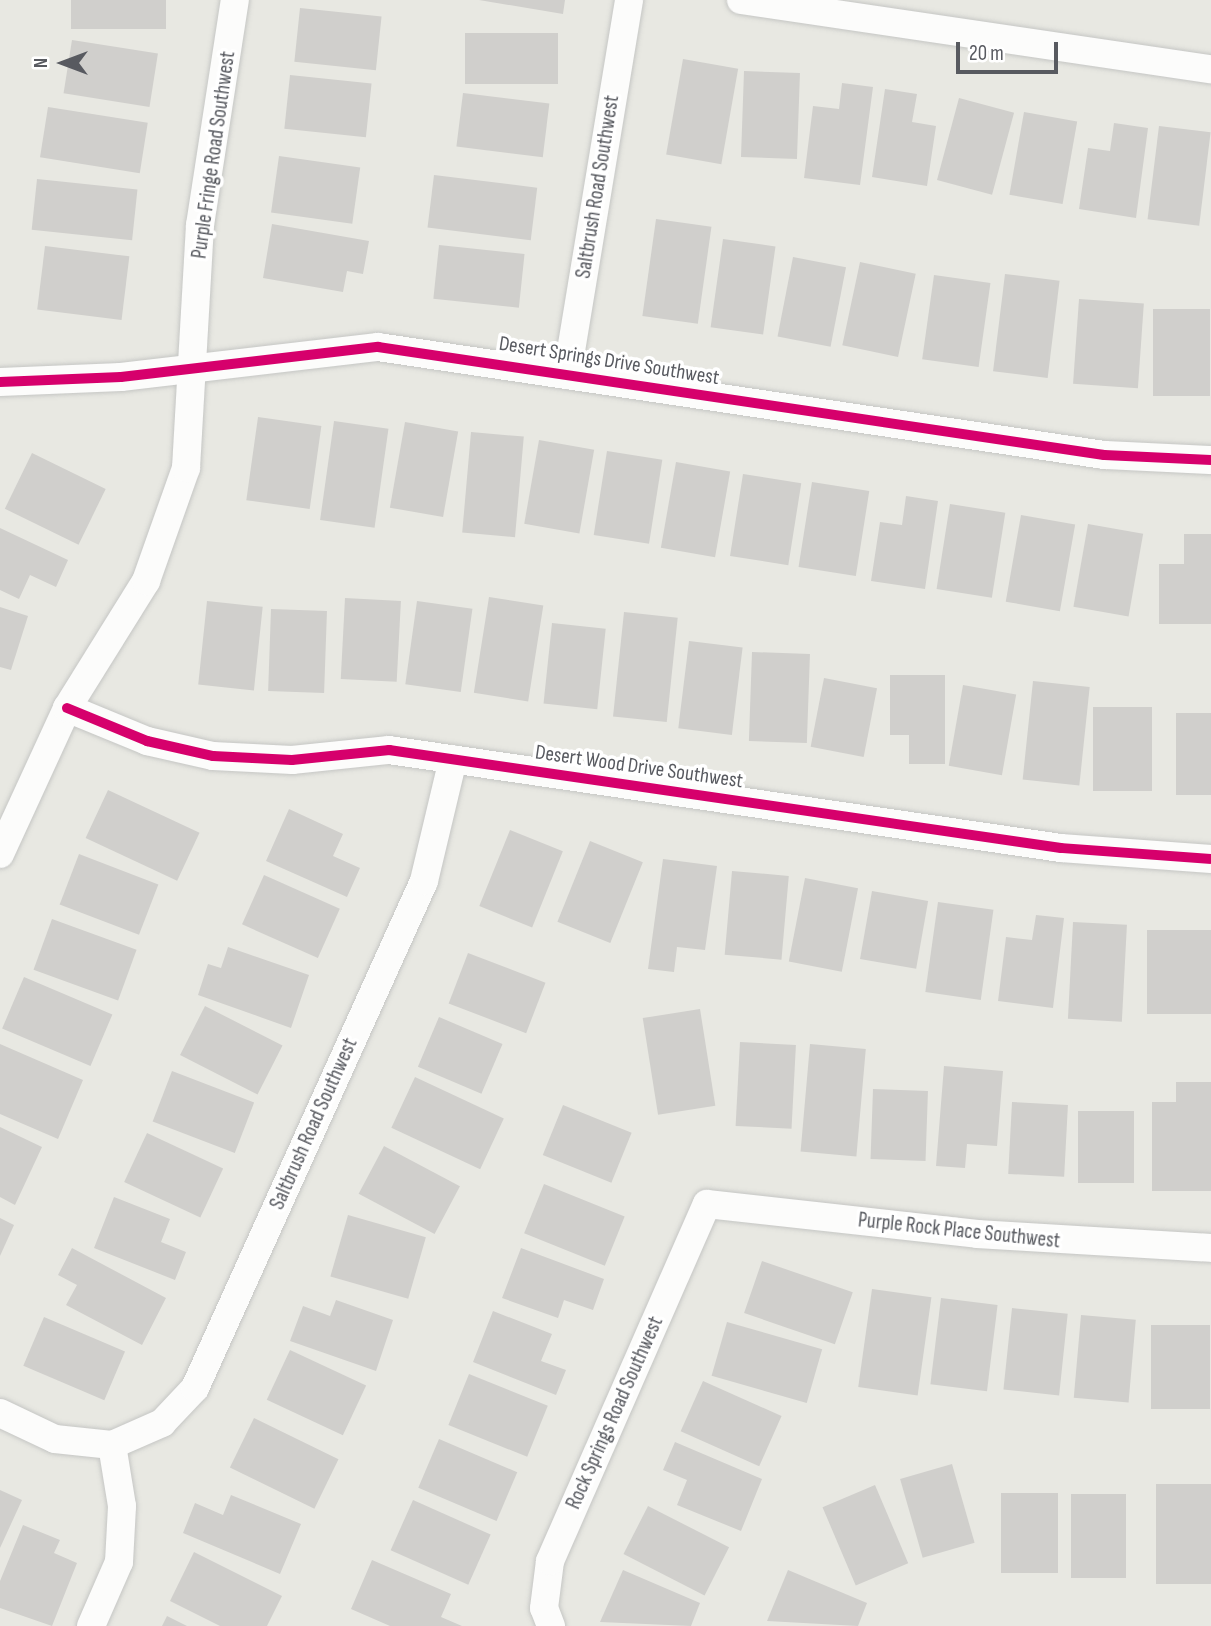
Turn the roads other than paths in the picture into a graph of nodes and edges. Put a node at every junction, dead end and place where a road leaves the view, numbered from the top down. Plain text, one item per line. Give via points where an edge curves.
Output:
1 (236, 0) edge
2 (629, 0) edge
3 (741, 0) edge
4 (1211, 69) edge
5 (194, 365) junction
6 (567, 375) junction
7 (0, 382) edge
8 (1211, 460) edge
9 (67, 708) junction
10 (453, 759) junction
11 (0, 853) edge
12 (1211, 859) edge
13 (707, 1204) joint
14 (1211, 1248) edge
15 (0, 1413) edge
16 (112, 1445) junction
17 (92, 1626) edge
18 (551, 1626) edge

1 - 5 street, Purple Fringe Road Southwest via 200,225
2 - 6 street, Saltbrush Road Southwest
3 - 4 street
5 - 6 street, Desert Springs Drive Southwest via 378,347
5 - 7 street, Desert Springs Drive Southwest via 121,377
5 - 9 street, Purple Fringe Road Southwest via 186,468 146,581
6 - 8 street, Desert Springs Drive Southwest via 1104,455
9 - 10 street, Desert Wood Drive Southwest via 147,741 213,755 292,760 389,750
9 - 11 street, Purple Fringe Road Southwest
10 - 12 street, Desert Wood Drive Southwest via 1061,848
10 - 16 street, Saltbrush Road Southwest via 424,881 195,1388 162,1423
13 - 14 street, Purple Rock Place Southwest via 976,1234
13 - 18 street, Rock Springs Road Southwest via 550,1561 544,1608
15 - 16 street via 55,1439
16 - 17 street via 122,1506 119,1562

